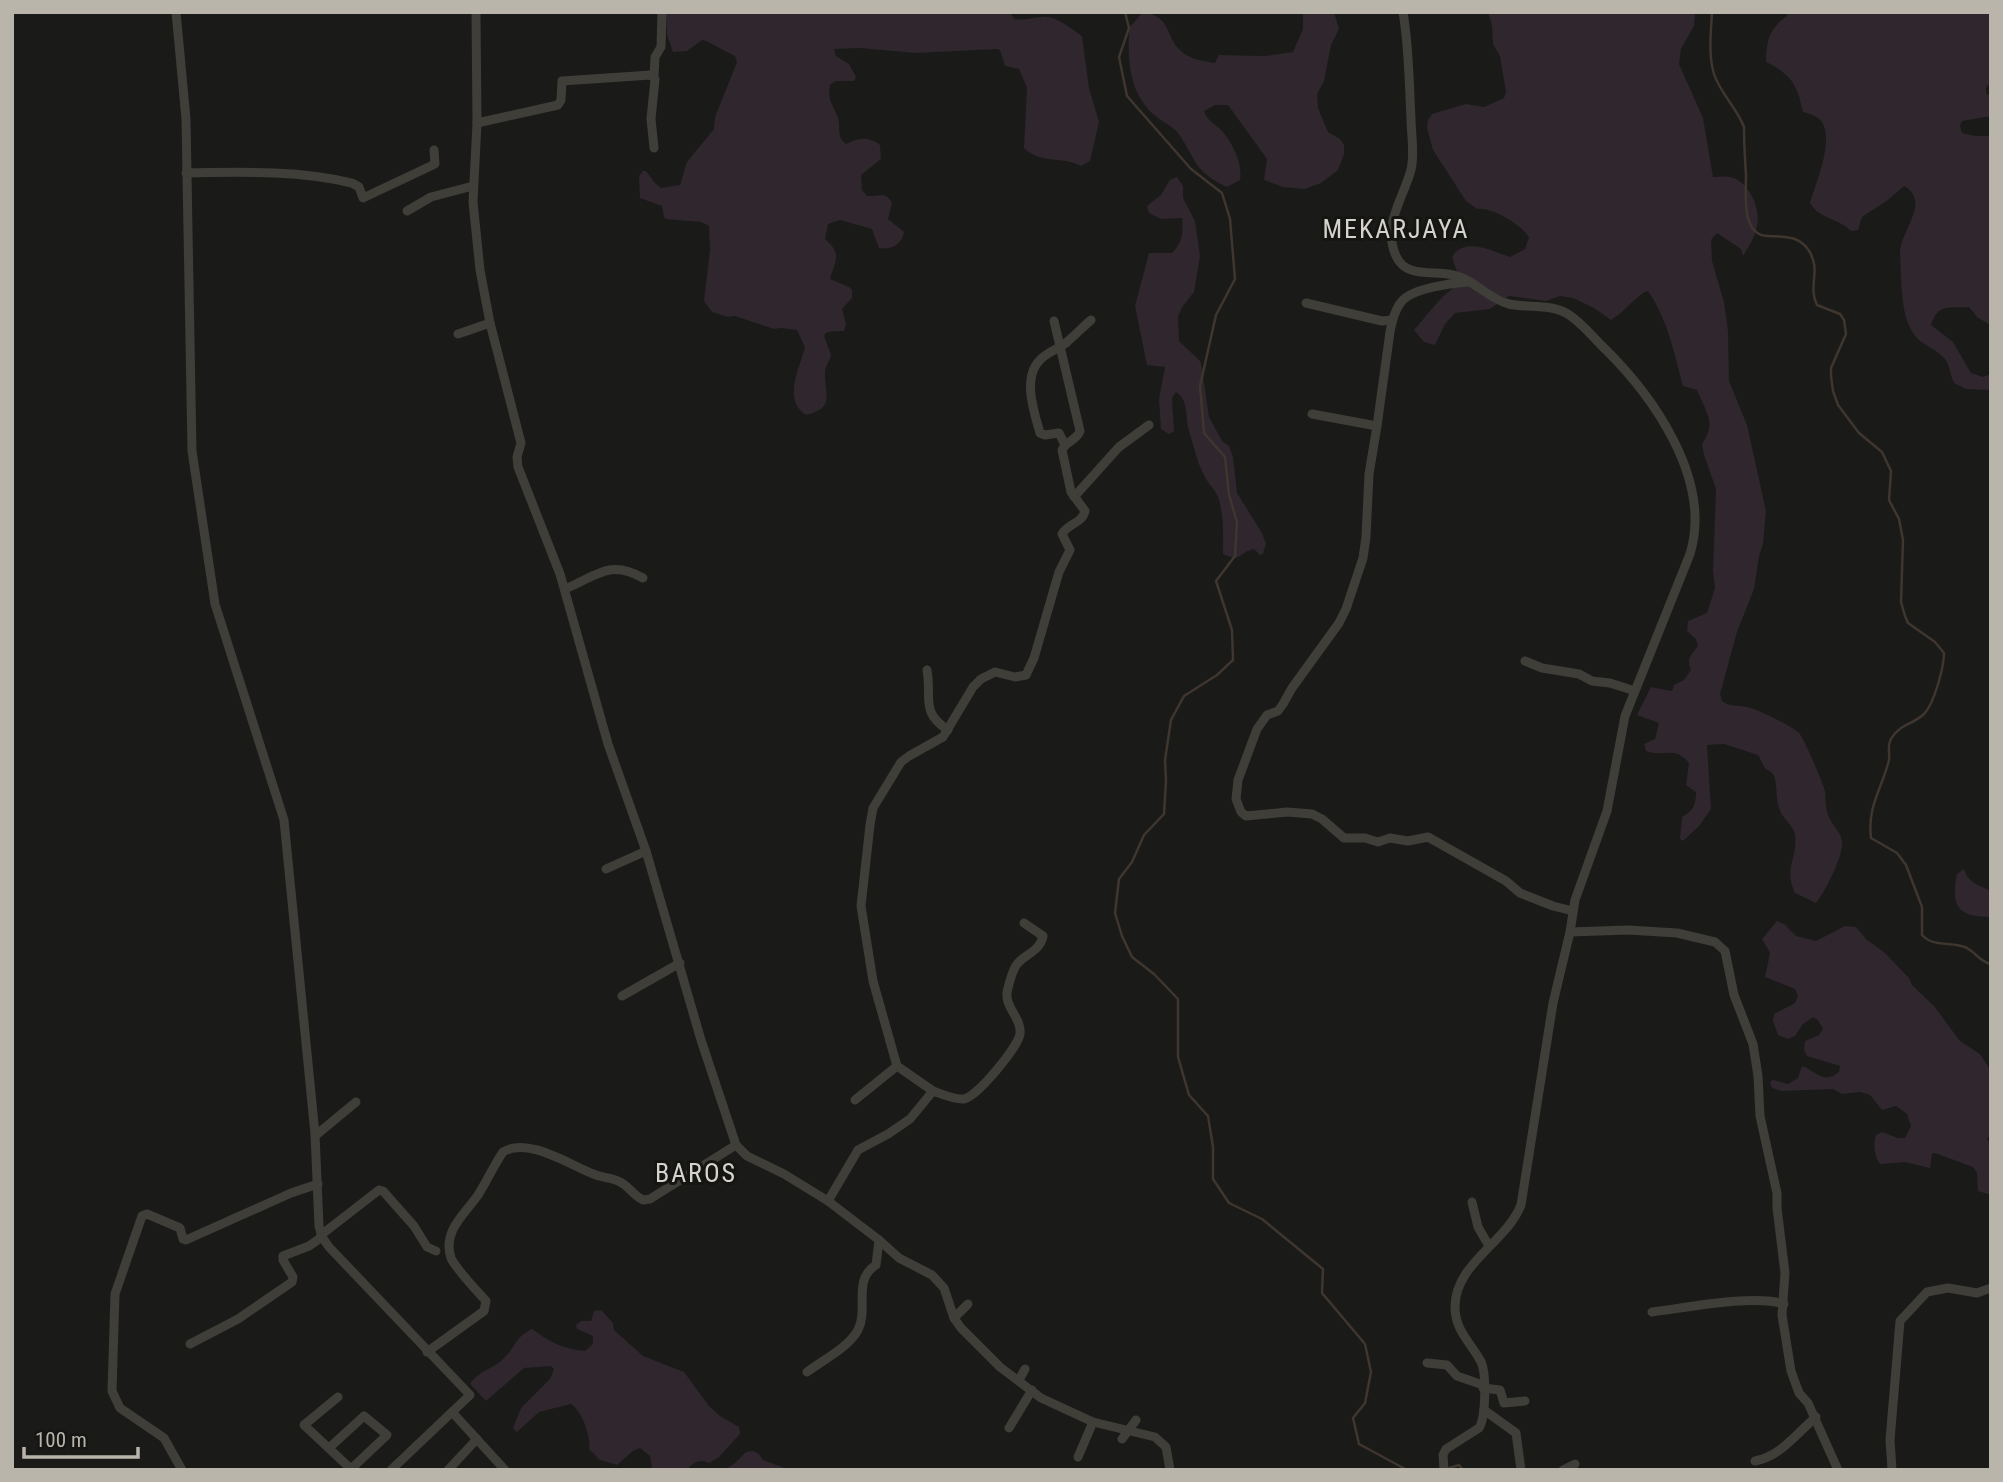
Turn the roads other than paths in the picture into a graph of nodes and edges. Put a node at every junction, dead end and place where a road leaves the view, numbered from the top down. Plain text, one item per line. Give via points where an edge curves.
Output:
1 (176, 12) edge
2 (476, 12) edge
3 (663, 12) edge
4 (1403, 12) edge
5 (654, 76) junction
6 (477, 123) junction
7 (654, 148) dead end
8 (434, 150) dead end
9 (186, 173) junction
10 (473, 186) junction
11 (407, 211) dead end
12 (1470, 281) junction
13 (1306, 303) dead end
14 (1091, 320) dead end
15 (1392, 320) junction
16 (1054, 321) dead end
17 (490, 323) junction
18 (458, 334) dead end
19 (1060, 347) junction
20 (1312, 414) dead end
21 (1149, 425) dead end
22 (1377, 426) junction
23 (1065, 445) junction
24 (1074, 497) junction
25 (643, 578) dead end
26 (565, 589) junction
27 (1525, 661) dead end
28 (927, 670) dead end
29 (1635, 691) junction
30 (948, 730) junction
31 (646, 852) junction
32 (606, 869) dead end
33 (1573, 911) junction
34 (1024, 923) dead end
35 (1570, 932) junction
36 (680, 963) junction
37 (622, 996) dead end
38 (897, 1066) junction
39 (933, 1091) junction
40 (855, 1100) dead end
41 (356, 1102) dead end
42 (315, 1136) junction
43 (736, 1145) junction
44 (318, 1184) junction
45 (828, 1201) junction
46 (1472, 1202) dead end
47 (322, 1236) junction
48 (879, 1240) junction
49 (1489, 1246) junction
50 (436, 1251) dead end
51 (1991, 1288) edge
52 (968, 1304) dead end
53 (1784, 1304) junction
54 (1652, 1312) dead end
55 (954, 1318) junction
56 (190, 1344) dead end
57 (427, 1352) junction
58 (1427, 1363) dead end
59 (1025, 1368) dead end
60 (807, 1372) dead end
61 (1019, 1380) junction
62 (1483, 1383) junction
63 (1032, 1390) junction
64 (338, 1396) dead end
65 (1525, 1401) dead end
66 (1484, 1410) junction
67 (452, 1412) junction
68 (1816, 1417) junction
69 (1136, 1420) dead end
70 (1093, 1422) junction
71 (1009, 1428) dead end
72 (1127, 1430) junction
73 (477, 1439) junction
74 (1122, 1440) dead end
75 (329, 1448) junction
76 (1078, 1457) dead end
77 (1755, 1461) dead end
78 (1575, 1464) dead end
79 (1443, 1466) edge
80 (451, 1468) edge
81 (352, 1469) edge
82 (182, 1470) edge
83 (391, 1470) edge
84 (505, 1470) edge
85 (1170, 1470) edge
86 (1521, 1470) edge
87 (1563, 1470) edge
88 (1838, 1470) edge
89 (1892, 1470) edge

1 - 9 street
2 - 6 street
3 - 5 street
4 - 12 street via 1413,153 1391,230 1395,256 1413,271
5 - 6 street via 562,81 558,105
5 - 7 street
6 - 10 street
8 - 9 street via 431,168 363,198 352,183 308,175
9 - 42 street via 191,426 201,522 215,604 284,820
10 - 11 street via 431,197
10 - 17 street
12 - 15 street via 1409,296
12 - 29 street via 1505,303 1564,312 1579,323 1643,389 1683,464 1693,498 1694,542
13 - 15 street
14 - 19 street
15 - 22 street
16 - 19 street
17 - 18 street
17 - 26 street via 519,431 518,467
19 - 23 street via 1080,430
19 - 23 street via 1038,361 1030,390 1040,433 1059,433
20 - 22 street
21 - 24 street via 1119,447
22 - 33 street via 1364,547 1350,598 1339,623 1283,704 1257,729 1238,780 1239,807 1250,817 1312,814 1348,838 1378,842 1428,837 1520,893
23 - 24 street via 1062,450
24 - 30 street via 1084,514 1062,534 1070,550 1028,673 1015,677 995,672 981,679
25 - 26 street via 611,569
26 - 31 street via 608,744
27 - 29 street
28 - 30 street via 928,710
29 - 33 street via 1623,725 1607,811
30 - 38 street via 939,741 901,762 873,808 870,825 862,919 873,981
31 - 32 street
31 - 36 street
33 - 35 street
34 - 39 street via 1041,933 1042,939 1016,966 1007,990 1007,1003 1019,1028 1017,1041 969,1098 960,1100
35 - 49 street via 1553,1003 1524,1194 1516,1216
35 - 53 street via 1678,933 1709,939 1723,948 1734,995 1753,1044 1760,1116 1778,1196
36 - 37 street
36 - 43 street
38 - 39 street
38 - 40 street
39 - 45 street via 910,1119 858,1150
41 - 42 street
42 - 44 street
43 - 45 street via 747,1156
43 - 57 street via 643,1200 619,1181 538,1150 510,1147 452,1228 452,1258 486,1307
44 - 47 street
44 - 82 street via 186,1240 178,1227 142,1216 115,1294 112,1391 120,1408 164,1438
45 - 48 street
46 - 49 street
47 - 50 street via 379,1190 414,1226 427,1247
47 - 56 street via 283,1256 292,1282 238,1319
47 - 57 street
48 - 55 street via 899,1258 939,1281
48 - 60 street via 876,1265 863,1281 862,1321 856,1333
49 - 62 street via 1462,1279 1455,1301 1462,1335 1482,1362
51 - 89 street via 1977,1293 1948,1288 1927,1292 1900,1321 1890,1440
52 - 55 street
53 - 54 street via 1740,1301
53 - 68 street via 1791,1371
55 - 61 street via 989,1357
57 - 67 street via 470,1395
58 - 62 street via 1447,1365 1457,1376
59 - 61 street
61 - 63 street
62 - 65 street via 1498,1389 1504,1403
62 - 66 street
63 - 70 street
63 - 71 street
64 - 75 street via 304,1425
66 - 79 street via 1479,1428 1446,1449
66 - 86 street via 1516,1433
67 - 73 street
67 - 83 street
68 - 77 street via 1783,1449
68 - 88 street
69 - 72 street
70 - 72 street
70 - 76 street
72 - 74 street
72 - 85 street via 1146,1430 1166,1447
73 - 80 street
73 - 84 street
75 - 81 street
75 - 81 street via 363,1416 387,1435
78 - 87 street

